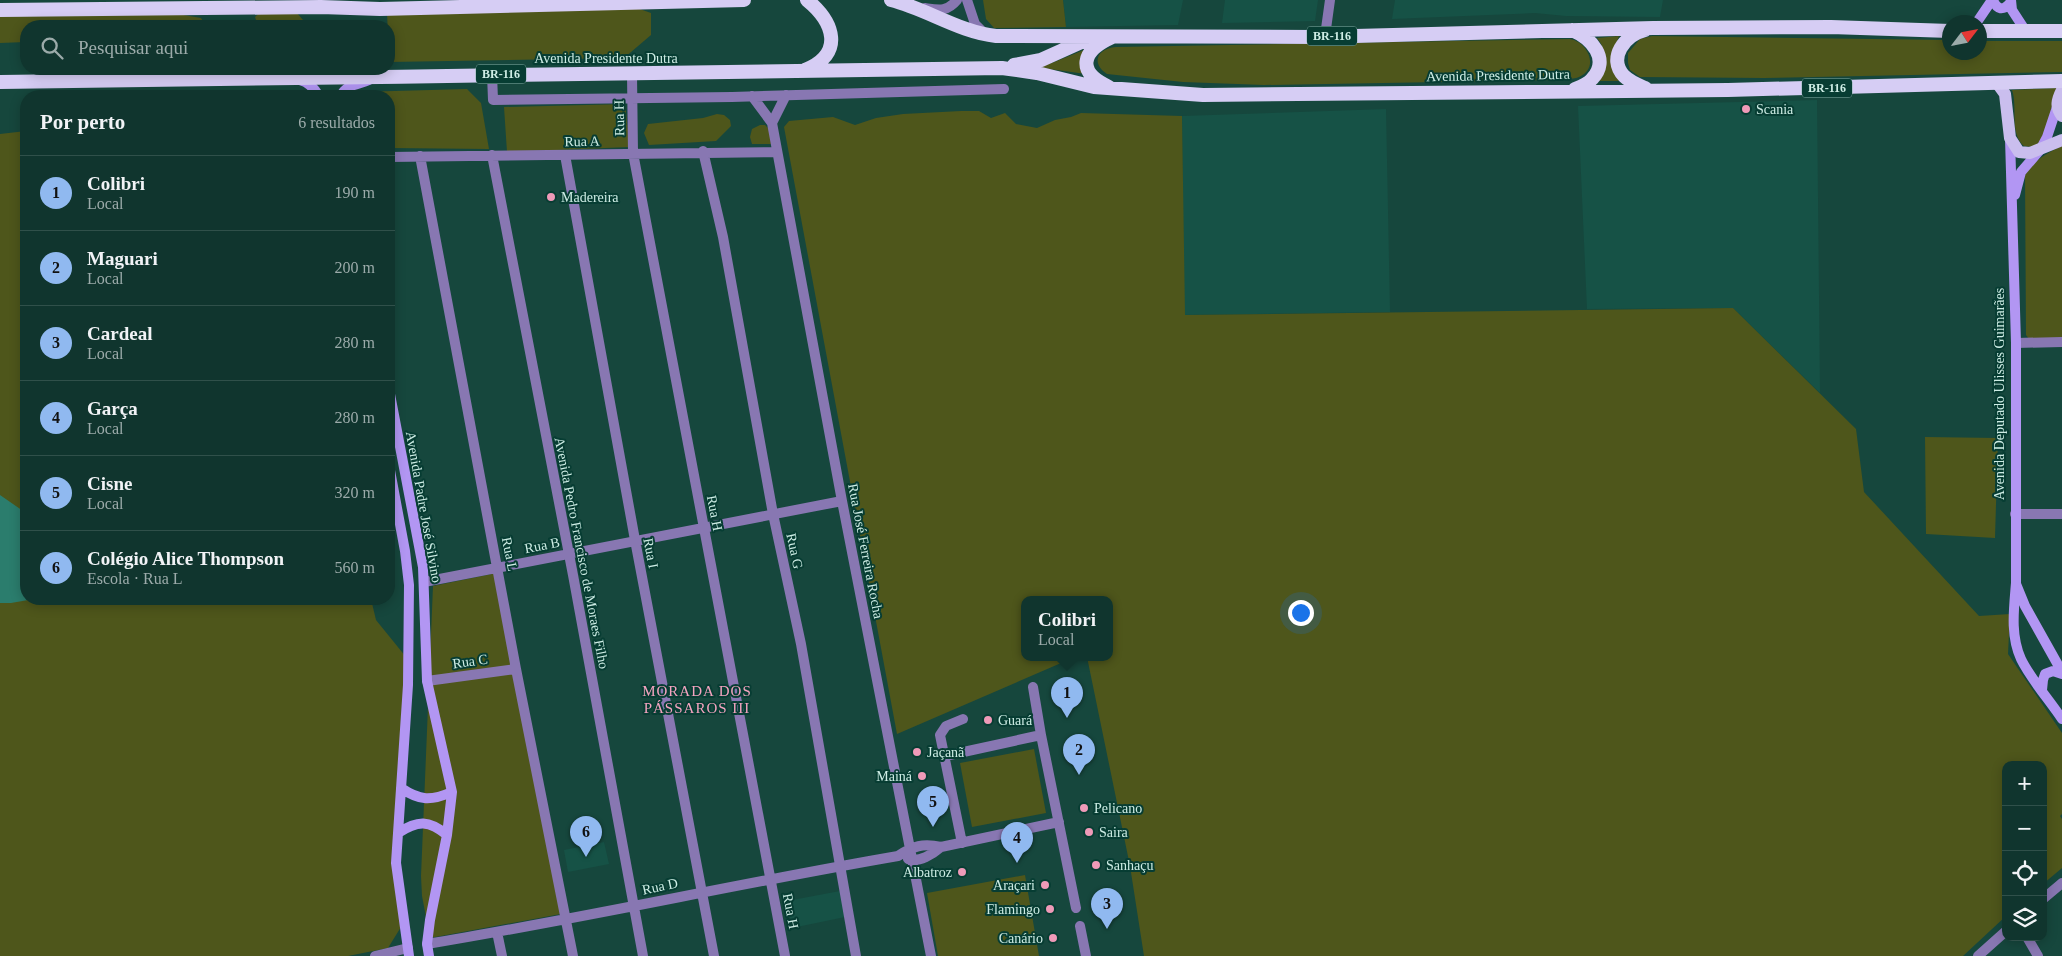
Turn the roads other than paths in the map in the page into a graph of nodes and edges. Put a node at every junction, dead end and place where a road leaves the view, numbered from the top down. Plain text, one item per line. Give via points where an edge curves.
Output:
1 (744, 0) edge
2 (807, 0) edge
3 (891, 0) edge
4 (957, 0) edge
5 (966, 0) edge
6 (1330, 0) edge
7 (1992, 0) edge
8 (657, 2) edge
9 (2010, 2) edge
10 (321, 3) edge
11 (912, 5) junction
12 (0, 10) edge
13 (1982, 15) edge
14 (1653, 28) junction
15 (1569, 29) junction
16 (2025, 30) junction
17 (1942, 31) edge
18 (1987, 31) edge
19 (2062, 31) edge
20 (985, 34) junction
21 (1095, 36) junction
22 (1115, 36) junction
23 (1325, 36) junction
24 (1002, 68) junction
25 (800, 72) junction
26 (492, 74) junction
27 (632, 74) junction
28 (376, 77) junction
29 (291, 78) junction
30 (2062, 81) edge
31 (0, 82) edge
32 (1997, 83) junction
33 (1004, 89) dead end
34 (1114, 89) junction
35 (315, 90) edge
36 (344, 90) edge
37 (1657, 90) junction
38 (2062, 90) edge
39 (1572, 91) junction
40 (786, 95) junction
41 (752, 96) junction
42 (632, 98) junction
43 (2060, 111) edge
44 (772, 123) junction
45 (2010, 138) junction
46 (2062, 140) edge
47 (2040, 150) junction
48 (703, 152) junction
49 (777, 152) junction
50 (633, 153) junction
51 (492, 155) junction
52 (565, 155) junction
53 (420, 156) junction
54 (395, 157) edge
55 (2012, 206) junction
56 (2016, 342) junction
57 (2062, 342) edge
58 (395, 420) edge
59 (395, 497) edge
60 (842, 501) junction
61 (773, 514) junction
62 (2015, 514) junction
63 (2062, 514) edge
64 (704, 526) junction
65 (635, 540) junction
66 (568, 554) junction
67 (498, 568) junction
68 (424, 582) junction
69 (2016, 583) junction
70 (516, 669) junction
71 (2062, 673) edge
72 (427, 681) junction
73 (1033, 687) dead end
74 (2042, 690) junction
75 (963, 719) dead end
76 (2062, 719) edge
77 (1042, 735) junction
78 (945, 756) junction
79 (401, 788) junction
80 (452, 792) junction
81 (1059, 822) junction
82 (398, 833) junction
83 (447, 836) junction
84 (962, 843) junction
85 (940, 847) junction
86 (910, 848) junction
87 (898, 856) junction
88 (913, 861) junction
89 (840, 866) junction
90 (770, 878) junction
91 (2062, 883) edge
92 (702, 891) junction
93 (2047, 896) edge
94 (634, 906) junction
95 (1076, 908) dead end
96 (566, 919) junction
97 (1080, 926) dead end
98 (497, 932) junction
99 (2002, 935) edge
100 (2029, 941) edge
101 (427, 944) junction
102 (408, 952) edge
103 (375, 956) edge
104 (429, 956) edge
105 (502, 956) edge
106 (573, 956) edge
107 (643, 956) edge
108 (714, 956) edge
109 (785, 956) edge
110 (856, 956) edge
111 (931, 956) edge
112 (1086, 956) edge
113 (1978, 956) edge
114 (2038, 956) edge

1 - 8 highway
2 - 25 highway via 822,12 832,36 830,48 822,60
3 - 11 highway
4 - 11 street via 942,11
5 - 20 street via 975,24
6 - 23 street
7 - 9 main road via 2001,9
7 - 13 main road
8 - 10 highway via 380,9
9 - 16 main road
10 - 12 highway
11 - 20 highway via 972,32
14 - 15 highway, Avenida Presidente Dutra / BR-116
14 - 17 highway, Avenida Presidente Dutra / BR-116 via 1831,27
14 - 37 highway via 1635,32 1625,40 1618,60 1623,75 1634,84
15 - 23 highway, Avenida Presidente Dutra / BR-116
15 - 39 highway via 1591,41 1597,49 1598,61 1592,79
16 - 18 highway
16 - 19 highway
20 - 21 highway
21 - 22 highway, Avenida Presidente Dutra / BR-116
21 - 24 highway, Avenida Presidente Dutra / BR-116 via 1041,60
22 - 23 highway, Avenida Presidente Dutra / BR-116
22 - 34 highway via 1095,47 1087,60 1089,71 1095,78
24 - 25 highway, Avenida Presidente Dutra / BR-116
24 - 34 highway, Avenida Presidente Dutra / BR-116 via 1037,72
25 - 27 highway, Avenida Presidente Dutra / BR-116
26 - 27 highway, Avenida Presidente Dutra / BR-116
26 - 28 highway, Avenida Presidente Dutra / BR-116
26 - 42 street via 493,100
27 - 42 street, Rua H
28 - 29 highway, Avenida Presidente Dutra / BR-116
28 - 36 main road
29 - 31 highway, Avenida Presidente Dutra / BR-116
29 - 35 main road via 305,81
30 - 32 highway, BR-116
32 - 37 highway, Avenida Presidente Dutra / BR-116
32 - 45 main road, Avenida Deputado Ulisses Guimarães via 2005,94
33 - 40 street
34 - 39 highway, Avenida Presidente Dutra / BR-116 via 1203,95
37 - 39 highway, Avenida Presidente Dutra / BR-116
38 - 43 main road via 2058,100
40 - 41 street
40 - 44 street
41 - 42 street
41 - 44 street
42 - 50 street, Rua H
43 - 47 main road, Avenida Deputado Ulisses Guimarães
44 - 49 street, Rua José Ferreira Rocha
45 - 47 main road via 2020,152 2030,154
45 - 55 main road, Avenida Deputado Ulisses Guimarães
46 - 47 main road
47 - 55 main road, Avenida Deputado Ulisses Guimarães via 2021,172
48 - 49 street, Rua A
48 - 50 street, Rua A
48 - 61 street, Rua G via 723,237
49 - 60 street, Rua José Ferreira Rocha
50 - 52 street, Rua A
50 - 64 street, Rua H
51 - 52 street, Rua A
51 - 53 street, Rua A
51 - 66 street, Avenida Pedro Francisco de Moraes Filho
52 - 65 street, Rua I
53 - 54 street, Rua A
53 - 67 street, Rua L
55 - 56 main road, Avenida Deputado Ulisses Guimarães
56 - 57 street
56 - 62 main road, Avenida Deputado Ulisses Guimarães
58 - 68 main road, Avenida Padre José Silvino
59 - 79 main road, Avenida Padre José Silvino via 410,591
60 - 61 street, Rua B
60 - 86 street, Rua José Ferreira Rocha
61 - 64 street, Rua B
61 - 89 street, Rua G via 801,644
62 - 63 street
62 - 69 main road, Avenida Deputado Ulisses Guimarães
64 - 65 street, Rua B
64 - 90 street, Rua H
65 - 66 street, Rua B
65 - 92 street, Rua I
66 - 67 street, Rua B
66 - 94 street, Avenida Pedro Francisco de Moraes Filho
67 - 68 street, Rua B
67 - 70 street, Rua L
68 - 72 main road, Avenida Padre José Silvino
69 - 71 main road, Avenida Deputado Ulisses Guimarães
69 - 74 main road, Avenida Deputado Ulisses Guimarães via 2013,613 2018,650 2021,660
70 - 72 street, Rua C
70 - 96 street, Rua L
71 - 74 main road via 2045,674
72 - 80 main road, Avenida Padre José Silvino
73 - 77 street
74 - 76 main road, Avenida Deputado Ulisses Guimarães
75 - 78 street via 942,730 940,735
77 - 78 street
77 - 81 street
78 - 84 street
79 - 80 main road via 429,799
79 - 82 main road, Avenida Padre José Silvino
80 - 83 main road, Avenida Padre José Silvino
81 - 84 street
81 - 95 street
82 - 83 main road via 418,823 438,827
82 - 102 main road, Avenida Padre José Silvino via 398,878
83 - 101 main road, Avenida Padre José Silvino
84 - 85 street
85 - 86 street via 928,844
85 - 88 street via 930,856
86 - 87 street, Rua D
86 - 88 street, Rua José Ferreira Rocha
87 - 88 street, Rua D
87 - 89 street, Rua D
88 - 111 street, Rua José Ferreira Rocha
89 - 90 street, Rua D
89 - 110 street, Rua G
90 - 92 street, Rua D
90 - 109 street, Rua H
91 - 93 street
92 - 94 street, Rua D
92 - 108 street, Rua I
94 - 96 street, Rua D
94 - 107 street, Avenida Pedro Francisco de Moraes Filho
96 - 98 street, Rua D
96 - 106 street, Rua L
97 - 112 street
98 - 101 street, Rua D
98 - 105 street
99 - 113 street
100 - 114 street
101 - 104 main road, Avenida Padre José Silvino
102 - 103 street

